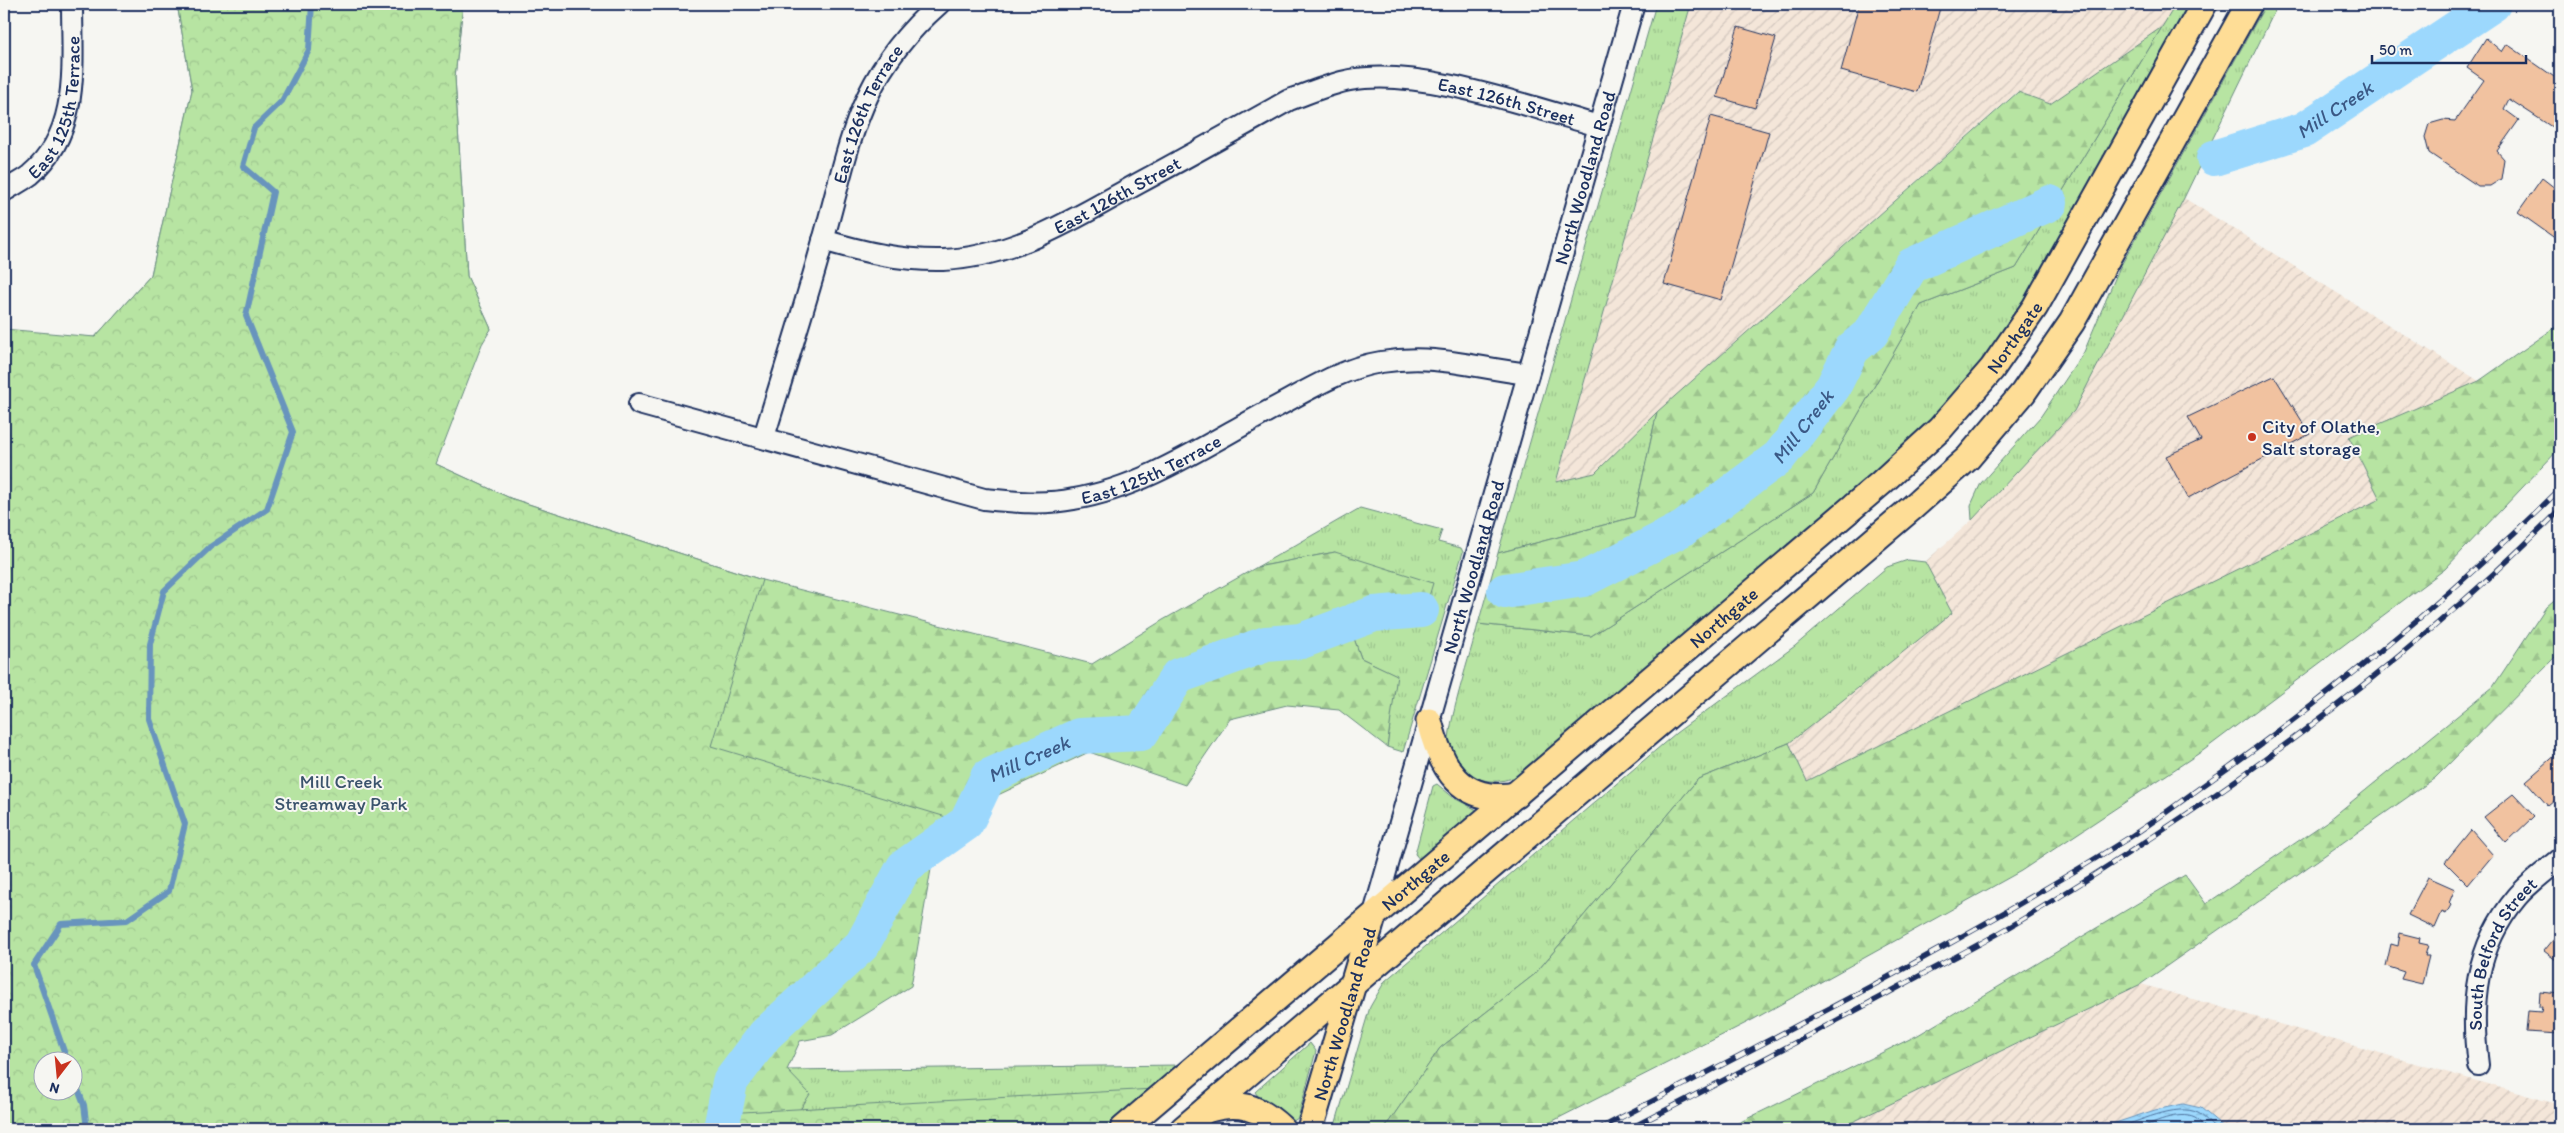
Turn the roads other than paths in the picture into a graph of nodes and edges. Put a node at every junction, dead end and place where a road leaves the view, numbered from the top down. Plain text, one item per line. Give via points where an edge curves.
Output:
1 (72, 4) edge
2 (939, 4) edge
3 (1634, 4) edge
4 (2204, 4) edge
5 (2249, 4) edge
6 (1599, 126) junction
7 (4, 191) edge
8 (823, 240) junction
9 (1528, 374) junction
10 (639, 404) dead end
11 (764, 437) junction
12 (1429, 721) junction
13 (1516, 795) junction
14 (2560, 859) edge
15 (1373, 917) junction
16 (1353, 984) junction
17 (2478, 1065) dead end
18 (1206, 1110) junction
19 (1124, 1129) edge
20 (1184, 1129) edge
21 (1282, 1129) edge
22 (1310, 1129) edge

1 - 7 street, East 125th Terrace via 73,85 66,122 50,154 29,175
2 - 8 street, East 126th Terrace via 915,25 885,62 866,97 855,124
3 - 6 street, North Woodland Road
4 - 13 main road, Northgate via 2035,307 1992,369 1940,429 1874,490
5 - 16 main road, Northgate via 2072,322 2023,393 1968,458
6 - 8 street, East 126th Street via 1446,85 1393,77 1351,80 1289,100 1032,240 985,254 944,260 901,259
6 - 9 street, North Woodland Road
8 - 11 street
9 - 11 street, East 125th Terrace via 1452,360 1418,358 1380,362 1344,372 1138,480 1074,499 1032,503 984,499
9 - 12 street, North Woodland Road
10 - 11 street, East 125th Terrace
12 - 13 main road via 1435,746 1444,766 1455,779 1484,796
12 - 15 street, North Woodland Road
13 - 15 main road, Northgate
14 - 17 street, South Belford Street via 2517,897 2488,945 2475,997 2473,1026
15 - 16 main road, North Woodland Road
15 - 19 main road, Northgate
16 - 18 main road, Northgate
16 - 22 main road, North Woodland Road
18 - 20 main road, Northgate
18 - 21 main road via 1226,1104 1244,1106 1260,1112

